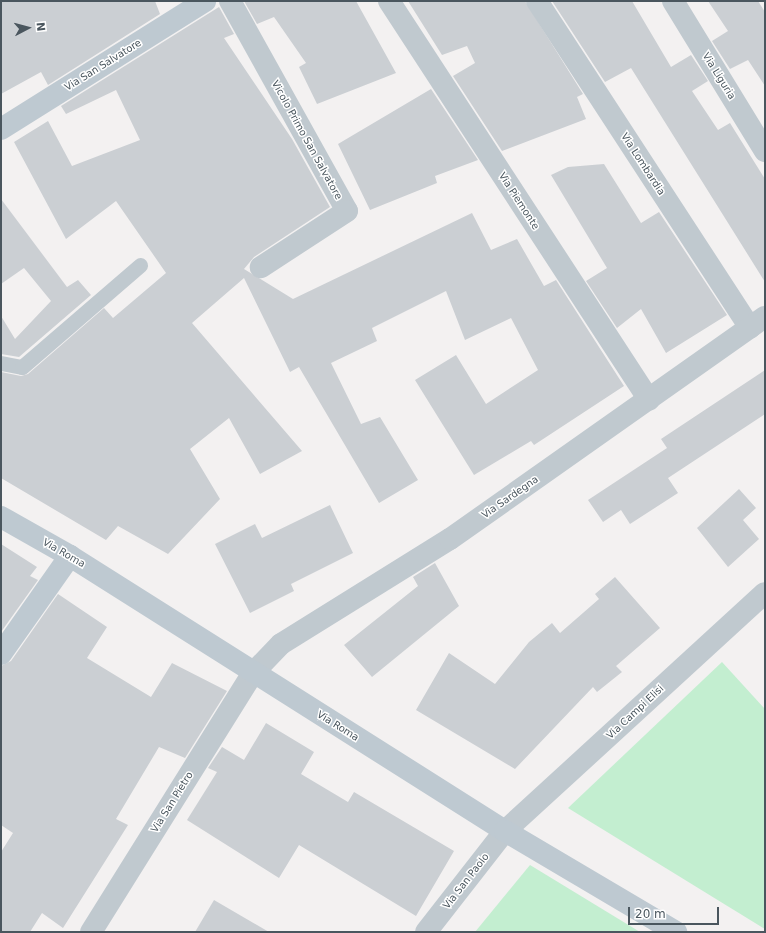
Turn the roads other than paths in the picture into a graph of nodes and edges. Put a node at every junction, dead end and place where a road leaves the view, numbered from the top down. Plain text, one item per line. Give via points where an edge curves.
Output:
1 (205, 1) edge
2 (230, 1) edge
3 (389, 1) edge
4 (537, 1) edge
5 (673, 1) edge
6 (1, 129) edge
7 (765, 151) edge
8 (140, 265) dead end
9 (261, 267) dead end
10 (757, 323) edge
11 (1, 363) edge
12 (649, 400) junction
13 (1, 518) edge
14 (70, 556) junction
15 (765, 593) edge
16 (1, 654) edge
17 (253, 672) junction
18 (505, 831) junction
19 (91, 932) edge
20 (426, 932) edge
21 (676, 932) edge

1 - 6 main road, Via San Salvatore
2 - 9 street, Vicolo Primo San Salvatore via 347,210
3 - 12 street, Via Piemonte
4 - 10 street, Via Lombardia
5 - 7 street, Via Liguria
8 - 11 lane via 22,367
10 - 12 street, Via Sardegna
12 - 17 street, Via Sardegna via 429,553 281,644
13 - 14 main road, Via Roma
14 - 16 main road
14 - 17 main road, Via Roma
15 - 18 street, Via Campi Elisi
17 - 18 main road, Via Roma
17 - 19 street, Via San Pietro
18 - 20 street, Via San Paolo
18 - 21 main road, Via Roma

